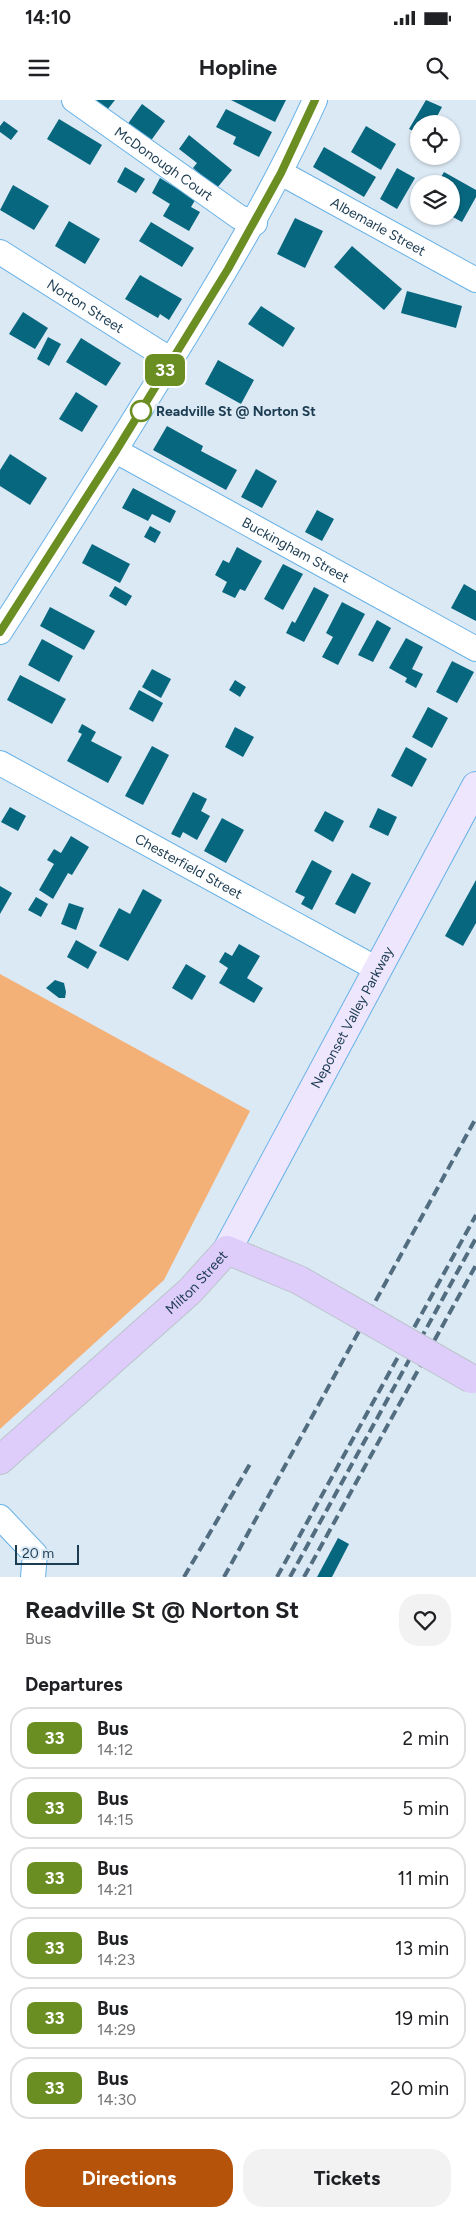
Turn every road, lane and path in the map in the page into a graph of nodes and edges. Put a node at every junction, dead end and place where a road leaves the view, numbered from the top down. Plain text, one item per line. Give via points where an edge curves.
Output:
1 (74, 100) edge
2 (315, 100) edge
3 (281, 173) junction
4 (255, 223) junction
5 (0, 252) edge
6 (476, 280) edge
7 (171, 360) junction
8 (116, 451) junction
9 (0, 632) edge
10 (476, 649) edge
11 (0, 763) edge
12 (476, 786) edge
13 (377, 969) junction
14 (227, 1250) junction
15 (474, 1380) edge
16 (0, 1460) edge
17 (0, 1517) edge
18 (33, 1577) edge

1 - 4 street, McDonough Court via 240,217
2 - 3 street
3 - 4 street
3 - 6 street, Albemarle Street
4 - 7 street
5 - 7 street, Norton Street
7 - 8 street
8 - 9 street
8 - 10 street, Buckingham Street
11 - 13 street, Chesterfield Street
12 - 13 main road, Neponset Valley Parkway
13 - 14 main road, Neponset Valley Parkway
14 - 15 main road, Milton Street, bridge via 299,1280
14 - 16 main road, Milton Street via 190,1290
17 - 18 street via 35,1554

